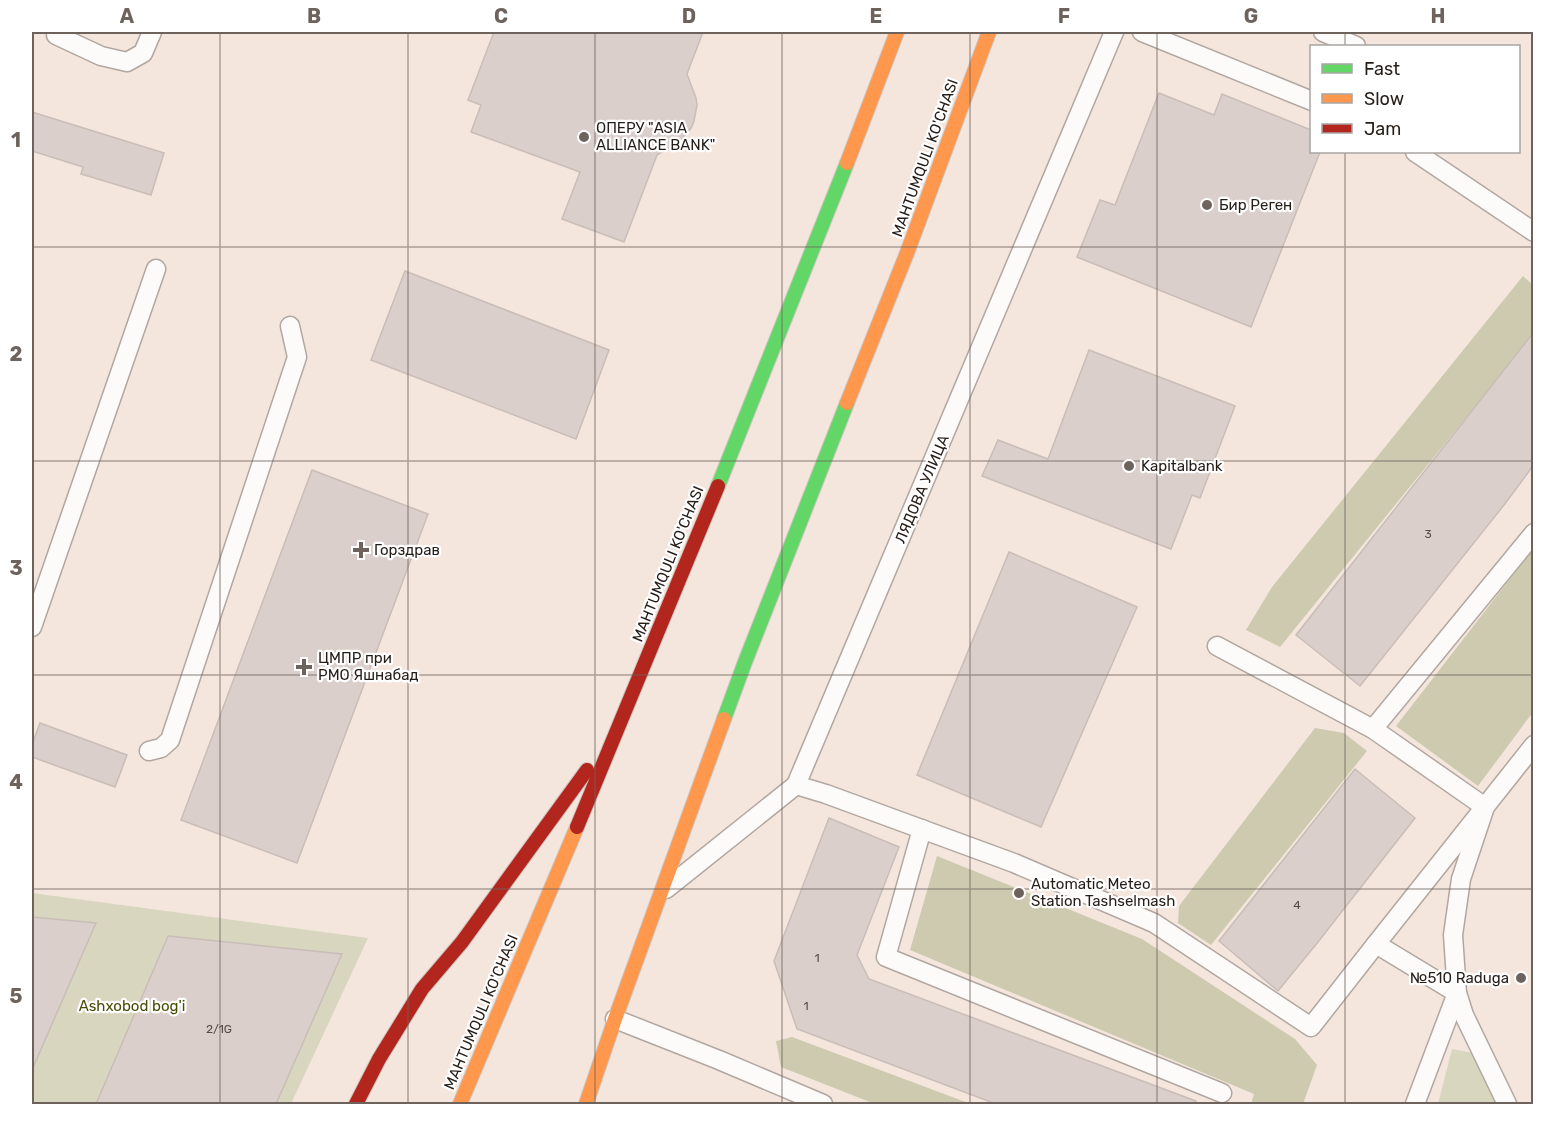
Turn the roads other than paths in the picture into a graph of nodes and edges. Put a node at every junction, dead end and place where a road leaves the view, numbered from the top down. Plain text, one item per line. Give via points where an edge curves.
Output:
1 (57, 32) edge
2 (152, 32) edge
3 (897, 32) edge
4 (989, 32) edge
5 (1114, 32) edge
6 (1142, 32) edge
7 (1323, 32) edge
8 (1354, 45) edge
9 (1310, 100) edge
10 (1416, 153) edge
11 (1533, 232) edge
12 (156, 269) dead end
13 (290, 326) dead end
14 (1533, 533) edge
15 (32, 627) edge
16 (1217, 646) dead end
17 (620, 725) junction
18 (1374, 729) junction
19 (1533, 745) edge
20 (149, 751) dead end
21 (796, 785) junction
22 (1485, 807) junction
23 (922, 829) junction
24 (660, 894) junction
25 (1376, 944) junction
26 (1457, 993) junction
27 (615, 1019) junction
28 (1222, 1093) dead end
29 (356, 1104) edge
30 (460, 1104) edge
31 (586, 1104) edge
32 (823, 1104) edge
33 (1414, 1104) edge
34 (1507, 1104) edge

1 - 2 lane via 56,35 101,56 127,62 143,52
3 - 17 main road, MAHTUMQULI KO'CHASI
4 - 24 main road, MAHTUMQULI KO'CHASI via 907,254 745,662
5 - 21 lane, ЛЯДОВА УЛИЦА
6 - 9 lane
7 - 8 lane
10 - 11 lane
12 - 15 lane
13 - 20 lane via 297,357 171,740
14 - 18 lane
16 - 18 lane
17 - 29 main road via 462,942 422,989
17 - 30 main road, MAHTUMQULI KO'CHASI
18 - 22 lane
19 - 22 lane
21 - 23 lane
21 - 24 lane, ЛЯДОВА УЛИЦА
22 - 25 lane
22 - 26 lane via 1461,879 1453,935
23 - 25 lane via 1014,863 1154,923 1311,1027
23 - 28 lane via 886,957
24 - 27 main road, MAHTUMQULI KO'CHASI
25 - 26 lane
26 - 33 lane
26 - 34 lane
27 - 31 main road, MAHTUMQULI KO'CHASI
27 - 32 lane

